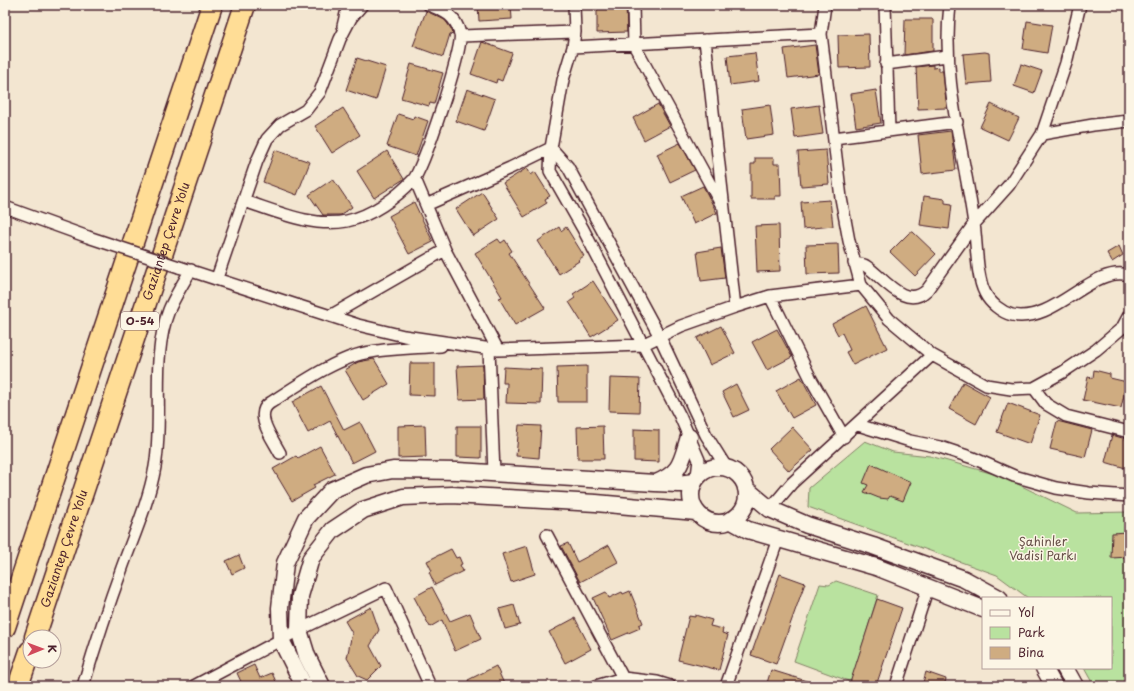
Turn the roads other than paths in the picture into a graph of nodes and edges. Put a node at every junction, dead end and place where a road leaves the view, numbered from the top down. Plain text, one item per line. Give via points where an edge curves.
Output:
1 (212, 5) edge
2 (245, 5) edge
3 (348, 5) edge
4 (362, 5) edge
5 (429, 5) edge
6 (574, 5) edge
7 (633, 5) edge
8 (825, 5) edge
9 (885, 5) edge
10 (950, 5) edge
11 (1080, 5) edge
12 (575, 32) junction
13 (821, 34) junction
14 (461, 36) junction
15 (340, 39) junction
16 (705, 40) junction
17 (634, 45) junction
18 (573, 47) junction
19 (947, 56) junction
20 (886, 64) junction
21 (957, 122) junction
22 (1129, 122) edge
23 (888, 131) junction
24 (1042, 134) junction
25 (834, 138) junction
26 (551, 148) junction
27 (415, 179) junction
28 (244, 201) junction
29 (426, 205) junction
30 (5, 207) edge
31 (724, 208) junction
32 (974, 224) junction
33 (445, 250) junction
34 (854, 263) junction
35 (191, 270) junction
36 (1129, 275) edge
37 (217, 278) junction
38 (861, 285) junction
39 (770, 296) junction
40 (735, 307) junction
41 (1129, 315) edge
42 (330, 316) junction
43 (1125, 329) edge
44 (660, 337) junction
45 (460, 345) junction
46 (642, 345) junction
47 (493, 349) junction
48 (932, 356) junction
49 (1034, 388) junction
50 (858, 425) junction
51 (1129, 432) edge
52 (689, 437) junction
53 (844, 437) junction
54 (280, 453) dead end
55 (726, 467) junction
56 (494, 473) junction
57 (695, 479) junction
58 (655, 483) junction
59 (746, 489) junction
60 (1129, 496) edge
61 (770, 509) junction
62 (696, 512) junction
63 (730, 520) junction
64 (547, 535) dead end
65 (778, 539) junction
66 (928, 587) junction
67 (997, 597) edge
68 (982, 609) edge
69 (5, 627) edge
70 (38, 629) edge
71 (299, 630) junction
72 (281, 640) junction
73 (24, 669) edge
74 (1045, 669) edge
75 (1066, 669) edge
76 (623, 678) junction
77 (656, 684) edge
78 (18, 686) edge
79 (83, 686) edge
80 (194, 686) edge
81 (304, 686) edge
82 (322, 686) edge
83 (430, 686) edge
84 (596, 686) edge
85 (670, 686) edge
86 (726, 686) edge
87 (896, 686) edge
88 (1054, 686) edge
89 (1074, 686) edge

1 - 69 highway, O-54
2 - 70 highway, Gaziantep Çevre Yolu / O-54
3 - 15 street
4 - 15 street via 351,18
5 - 14 street via 445,11 456,20
6 - 12 street
7 - 17 street
8 - 13 street
9 - 20 street
10 - 19 street
11 - 24 street via 1066,64
12 - 14 street
12 - 18 street
13 - 16 street
13 - 25 street
14 - 27 street via 457,60 436,126
15 - 28 street via 320,92 306,110 280,125 267,139
16 - 17 street
16 - 31 street
17 - 18 street
17 - 31 street
18 - 26 street via 563,80
19 - 20 street
19 - 21 street
20 - 23 street
21 - 23 street
21 - 32 street
22 - 24 street
23 - 25 street
24 - 32 street via 1008,185
25 - 34 street via 841,198
26 - 29 street
26 - 44 street via 568,167
26 - 46 street via 550,170
27 - 28 street via 380,208 348,221 326,224
27 - 29 street
28 - 37 street
29 - 33 street
30 - 35 street, bridge
31 - 40 street
32 - 34 street via 920,296 912,297 898,292 866,265
32 - 36 street via 984,293 998,309 1013,315 1032,314 1055,306 1106,274
33 - 42 street
33 - 47 street
34 - 38 street
35 - 37 street
35 - 79 street via 169,310 163,330 159,356 158,436 149,493
37 - 42 street
38 - 39 street
38 - 48 street via 889,319
39 - 40 street
39 - 53 street via 811,379
40 - 44 street via 681,326
41 - 43 street
42 - 45 street via 389,332
43 - 49 street
44 - 46 street
44 - 55 street via 706,435
45 - 47 street
45 - 54 street via 370,352 346,359 305,380 265,406 262,413
46 - 47 street
46 - 52 street
47 - 56 street
48 - 49 street via 986,385 1011,389
48 - 50 street
49 - 51 street via 1046,404 1066,416
50 - 53 street
50 - 60 street via 940,447 1014,476 1056,488 1089,494
52 - 57 street via 699,460
52 - 58 street via 679,469 666,479
53 - 61 street via 792,484
55 - 57 street via 707,469
55 - 59 street via 737,473
56 - 58 street
56 - 72 street via 393,470 366,475 332,490 306,518 285,563 280,608
57 - 58 street via 678,484
57 - 62 street via 691,500
59 - 61 street
59 - 63 street via 744,508
61 - 67 street via 807,525 964,579
62 - 63 street via 712,522
62 - 71 street via 647,506 452,495 402,497 363,510 333,530 311,558 300,596
63 - 65 street via 748,530
64 - 76 street
65 - 66 street via 876,567
65 - 86 street
66 - 68 street
66 - 87 street
71 - 72 street
71 - 82 street via 307,656
71 - 83 street via 386,588
72 - 80 street
72 - 81 street
73 - 78 highway
74 - 88 street
75 - 89 street
76 - 77 street
76 - 84 street
77 - 85 street

